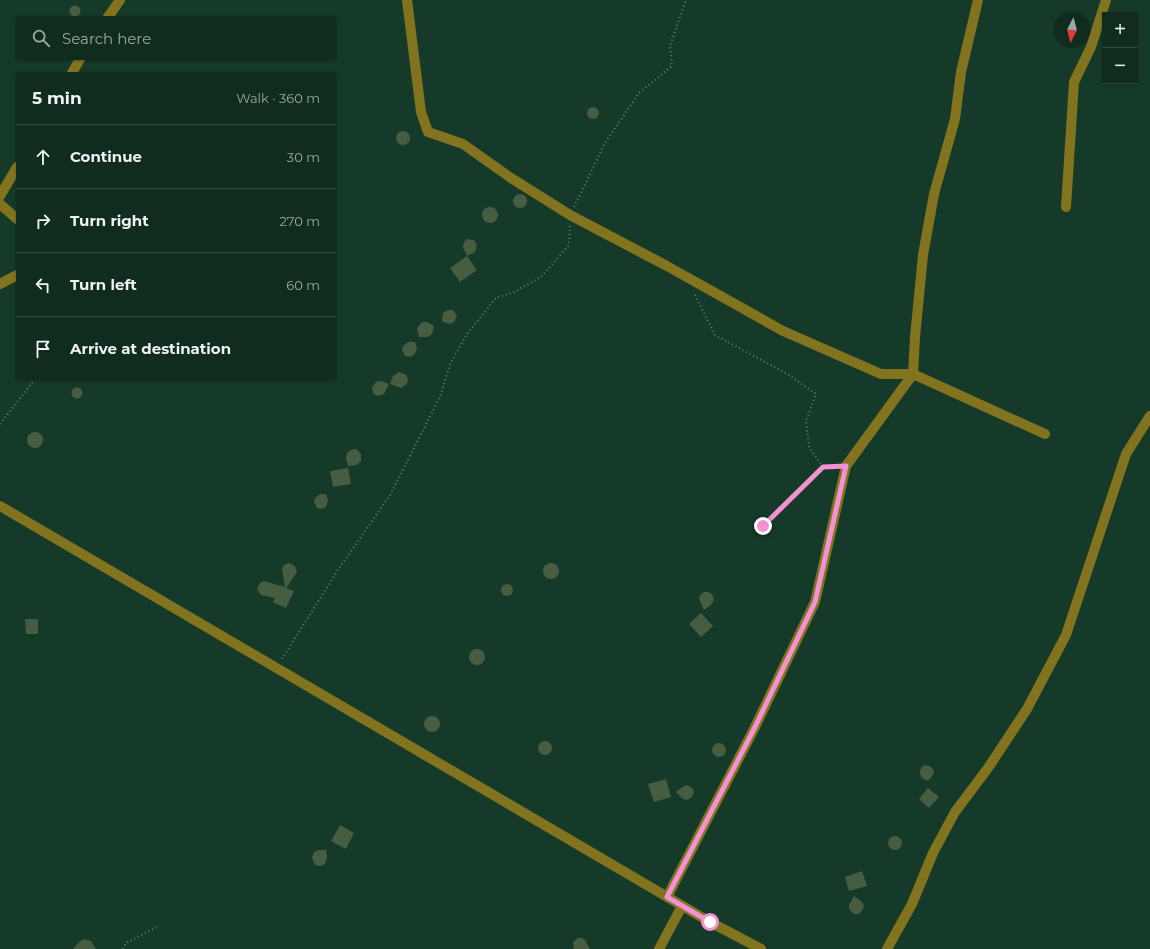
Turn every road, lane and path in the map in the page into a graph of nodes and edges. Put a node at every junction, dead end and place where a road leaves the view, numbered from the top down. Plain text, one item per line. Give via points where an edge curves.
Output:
1 (120, 0) edge
2 (407, 0) edge
3 (686, 0) edge
4 (978, 0) edge
5 (1106, 0) edge
6 (109, 16) edge
7 (79, 60) edge
8 (73, 72) edge
9 (16, 168) edge
10 (0, 196) edge
11 (0, 204) edge
12 (1066, 207) dead end
13 (570, 215) junction
14 (16, 218) edge
15 (16, 276) edge
16 (687, 278) junction
17 (0, 284) edge
18 (913, 374) junction
19 (34, 380) edge
20 (1150, 416) edge
21 (0, 424) edge
22 (1045, 434) dead end
23 (846, 466) junction
24 (823, 467) junction
25 (0, 506) edge
26 (763, 526) dead end
27 (276, 668) junction
28 (667, 897) junction
29 (682, 906) junction
30 (156, 927) dead end
31 (123, 949) edge
32 (659, 949) edge
33 (761, 949) edge
34 (887, 949) edge

1 - 6 street
2 - 13 street via 420,112 428,132 463,144
3 - 13 path via 670,46 672,66 639,93 605,143
4 - 18 street via 961,72 955,120 934,194 923,256
5 - 12 street via 1091,47 1074,82
7 - 8 street
9 - 10 street
11 - 14 street
13 - 16 street
13 - 27 path via 569,245 541,277 514,292 496,298 466,334 450,364 440,397 390,495 338,570
15 - 17 street
16 - 18 street via 782,331 880,374
16 - 24 path via 715,336 789,375 816,394 806,421 809,447
18 - 22 street
18 - 23 street
19 - 21 path
20 - 34 street via 1126,454 1066,635 1027,708 988,768 955,812 933,853 912,904
23 - 24 path
23 - 28 street via 815,602 754,729
24 - 26 path
25 - 27 street
27 - 28 street
28 - 29 street
29 - 32 street
29 - 33 street
30 - 31 path via 126,942

